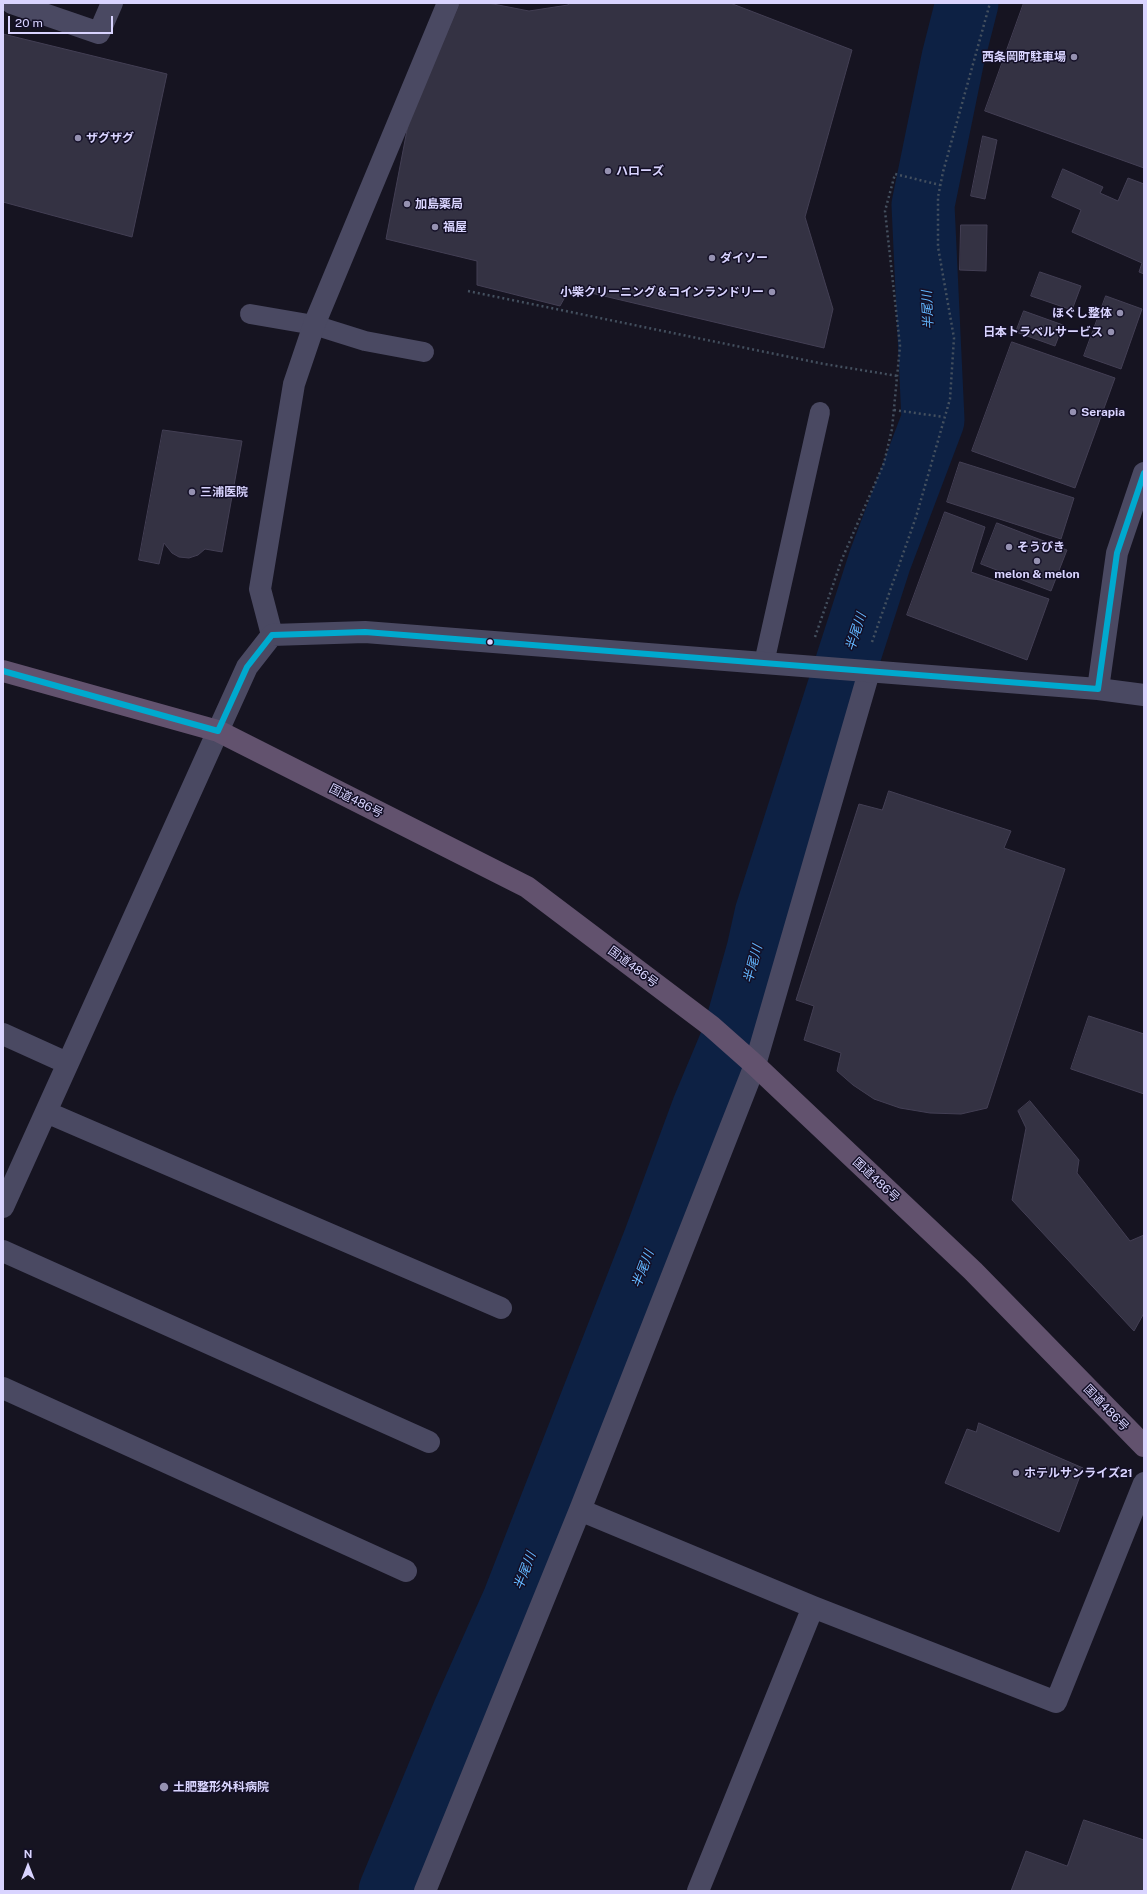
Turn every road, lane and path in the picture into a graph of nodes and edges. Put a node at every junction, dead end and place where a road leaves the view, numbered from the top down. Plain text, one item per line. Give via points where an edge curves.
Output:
1 (12, 3) edge
2 (112, 3) edge
3 (448, 3) edge
4 (990, 3) edge
5 (939, 185) junction
6 (468, 291) dead end
7 (250, 314) dead end
8 (314, 326) junction
9 (424, 352) dead end
10 (898, 376) junction
11 (896, 410) junction
12 (820, 412) dead end
13 (943, 417) junction
14 (1144, 473) edge
15 (272, 635) junction
16 (814, 640) dead end
17 (870, 647) dead end
18 (764, 663) junction
19 (3, 671) edge
20 (869, 672) junction
21 (1098, 689) junction
22 (1144, 695) edge
23 (218, 731) junction
24 (3, 1034) edge
25 (68, 1063) junction
26 (755, 1065) junction
27 (46, 1112) junction
28 (3, 1207) edge
29 (3, 1251) edge
30 (501, 1308) dead end
31 (3, 1388) edge
32 (429, 1442) dead end
33 (1144, 1446) edge
34 (1144, 1483) edge
35 (580, 1510) junction
36 (406, 1571) dead end
37 (813, 1607) junction
38 (425, 1891) edge
39 (698, 1891) edge

1 - 2 street via 99,33
3 - 8 street
4 - 5 path
5 - 10 path via 895,174 885,211 900,346
5 - 13 path via 938,248 954,338 950,399
6 - 10 path via 824,364
7 - 8 lane
8 - 9 lane via 365,341
8 - 15 street via 294,384 260,589
10 - 11 path
11 - 13 path
11 - 16 path via 884,464 842,559
12 - 18 lane
13 - 17 path via 916,517
14 - 21 street via 1117,553
15 - 18 street via 365,632
15 - 23 street via 247,667
18 - 20 street
19 - 23 highway, 国道486号
20 - 21 street
20 - 26 street
21 - 22 street
23 - 25 street
23 - 26 highway, 国道486号 via 527,887 710,1026
24 - 25 street
25 - 27 street
26 - 33 highway, 国道486号 via 973,1272
26 - 35 street
27 - 28 street
27 - 30 street
29 - 32 street
31 - 36 street
34 - 37 street via 1056,1702
35 - 37 street
35 - 38 street
37 - 39 street

